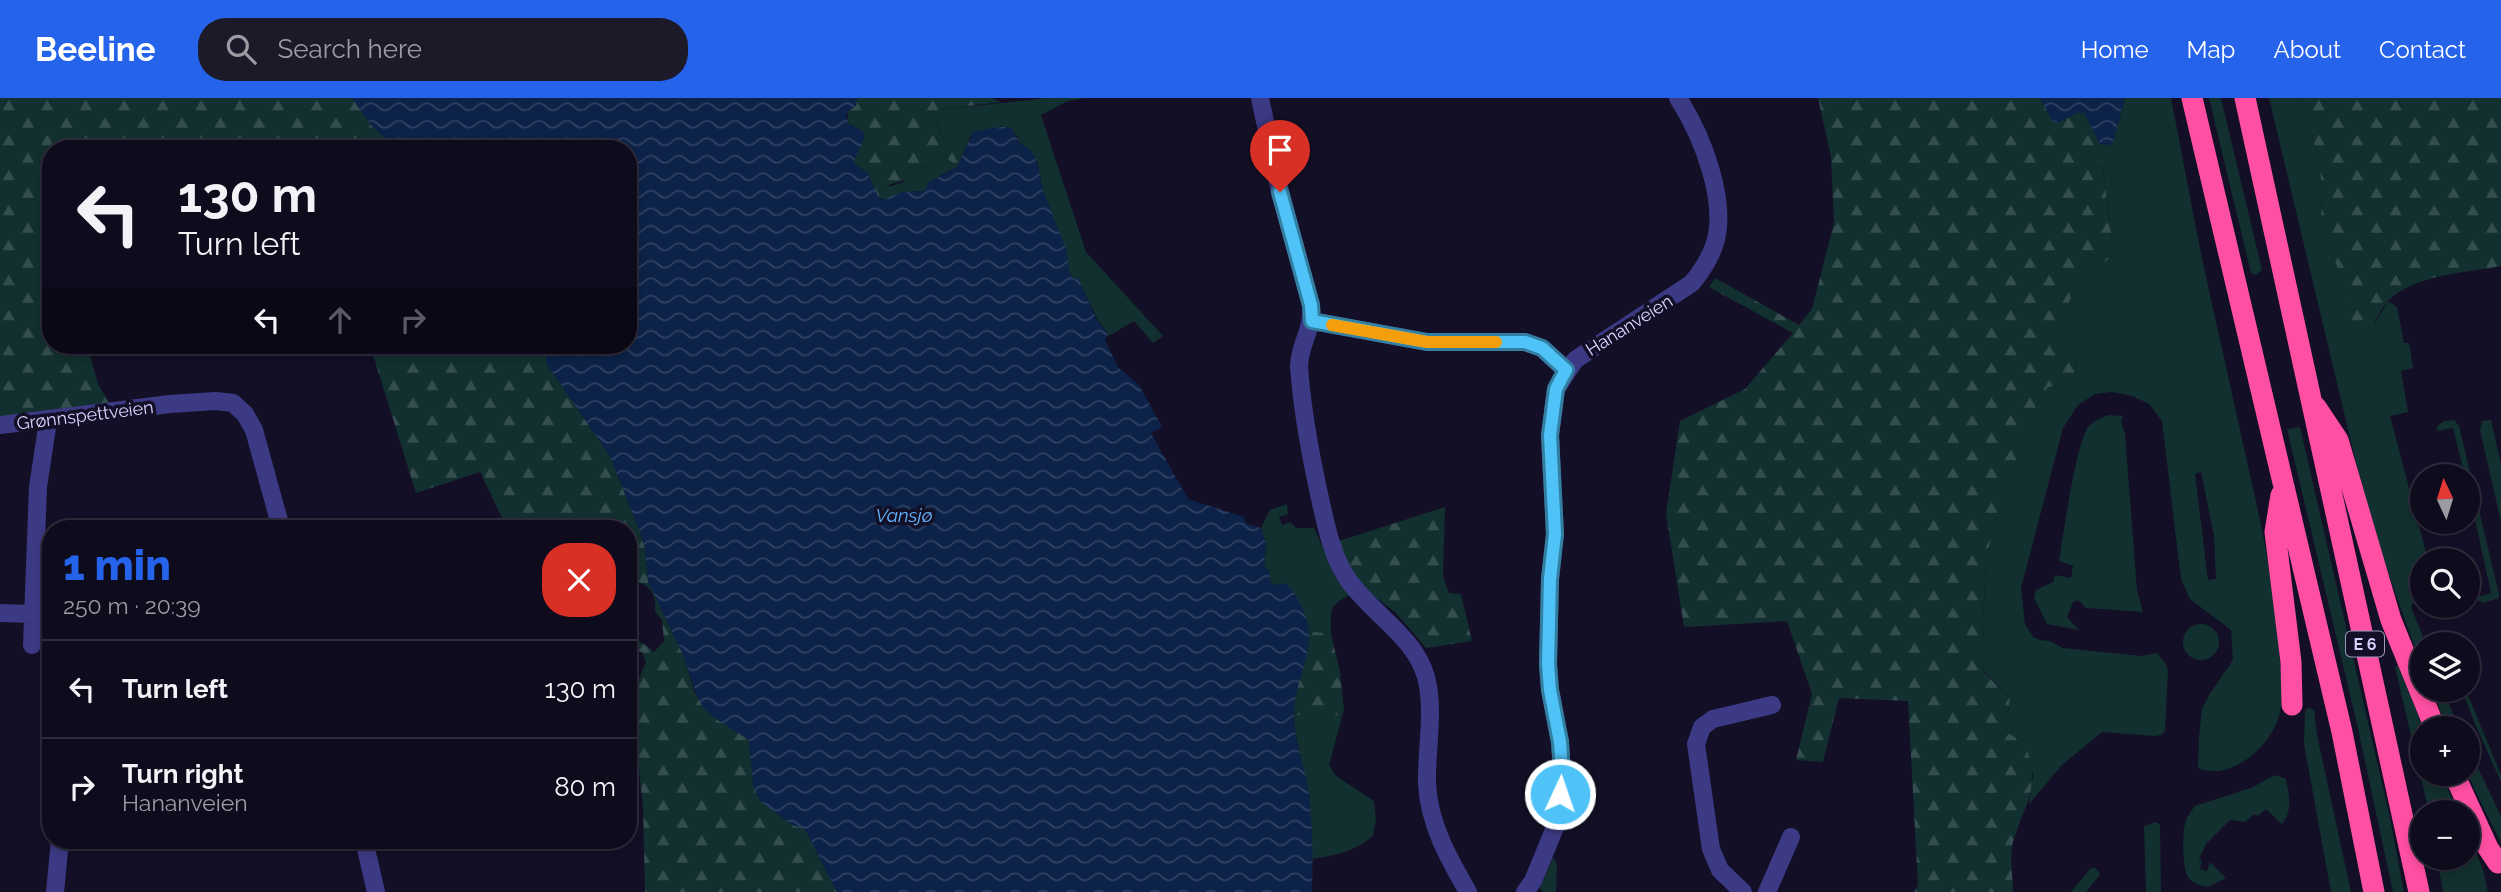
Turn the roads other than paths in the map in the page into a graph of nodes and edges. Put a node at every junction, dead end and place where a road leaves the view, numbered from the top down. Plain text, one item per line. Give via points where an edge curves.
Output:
1 (1260, 98) edge
2 (1678, 98) edge
3 (2192, 98) edge
4 (2245, 98) edge
5 (1312, 321) junction
6 (1566, 370) junction
7 (2309, 397) junction
8 (48, 421) junction
9 (0, 425) edge
10 (2283, 483) junction
11 (279, 520) edge
12 (0, 613) edge
13 (32, 614) junction
14 (32, 645) dead end
15 (1772, 705) dead end
16 (2292, 705) dead end
17 (2430, 716) edge
18 (2460, 786) edge
19 (1791, 837) dead end
20 (59, 849) edge
21 (366, 849) edge
22 (2498, 863) dead end
23 (55, 892) edge
24 (376, 892) edge
25 (1468, 892) edge
26 (1525, 892) edge
27 (1743, 892) edge
28 (1767, 892) edge
29 (2374, 892) edge
30 (2419, 892) edge

1 - 5 street
2 - 6 street, Hananveien via 1705,149 1712,174 1715,245 1692,284 1575,359
3 - 10 highway, E 6
4 - 7 highway, E 6
5 - 6 street via 1427,342 1525,342 1542,348
5 - 25 street via 1299,353 1299,366 1329,539 1348,580 1407,643 1426,678 1430,807 1441,841
6 - 26 street, Hananveien via 1556,389 1550,435 1555,534 1548,664 1562,772 1556,825
7 - 17 highway, E 6 via 2338,440 2391,620
7 - 30 highway, E 6
8 - 9 street, Grønnspettveien
8 - 11 street, Grønnspettveien via 170,404 233,403 254,430
8 - 13 street via 38,487
10 - 16 highway, E 6 via 2275,532
10 - 29 highway, E 6 via 2342,732
12 - 13 street
13 - 14 street
15 - 27 street via 1713,719 1702,727 1696,744 1711,849 1720,870
18 - 22 highway
19 - 28 street
20 - 23 street
21 - 24 street

